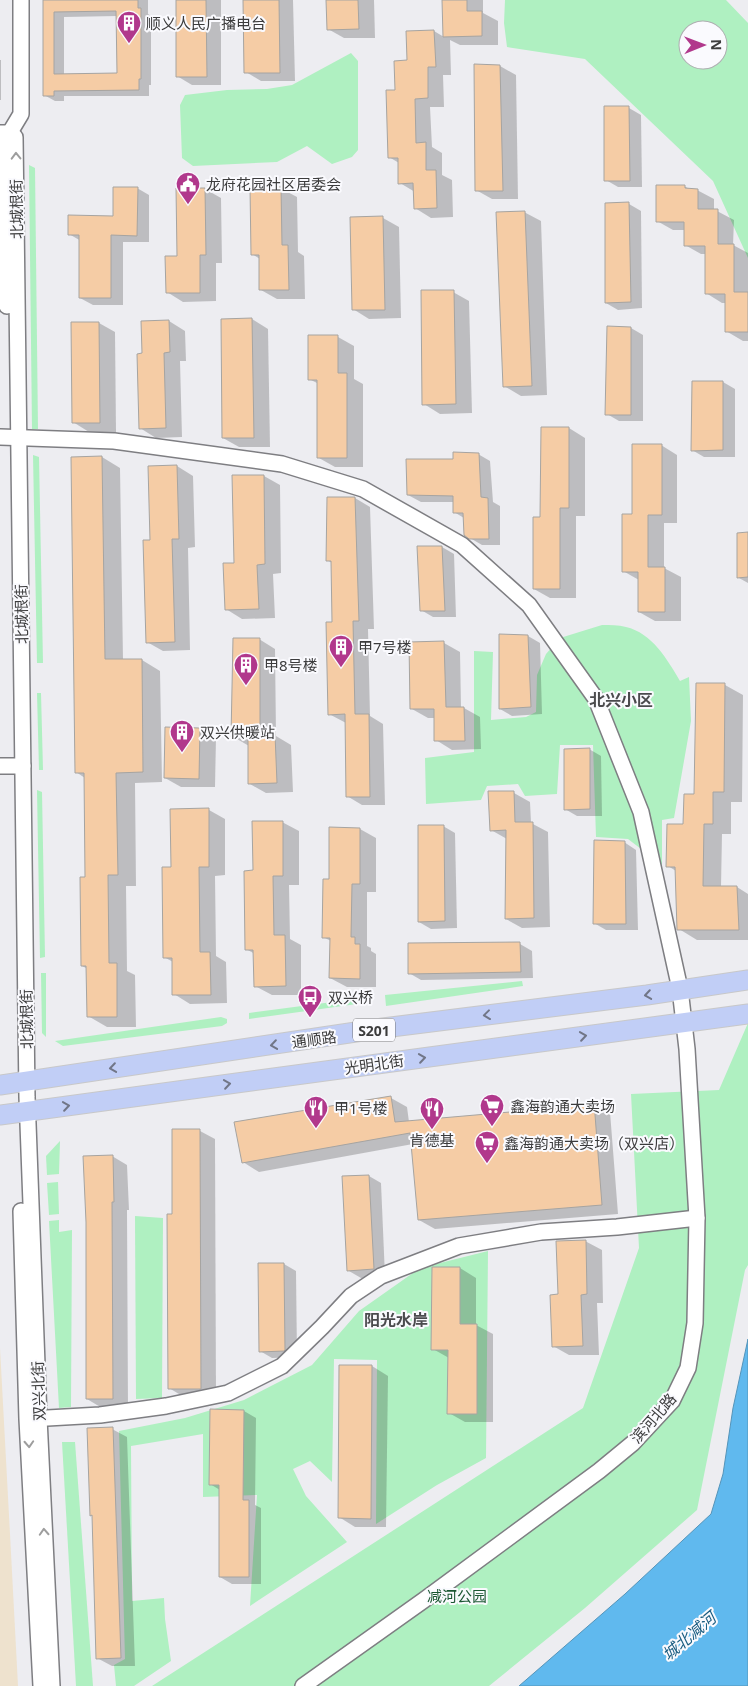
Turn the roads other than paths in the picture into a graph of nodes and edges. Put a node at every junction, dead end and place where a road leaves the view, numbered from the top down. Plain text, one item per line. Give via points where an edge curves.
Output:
1 (20, 0) edge
2 (3, 138) edge
3 (10, 437) edge
4 (12, 766) edge
5 (748, 980) edge
6 (680, 989) junction
7 (748, 1014) edge
8 (684, 1022) junction
9 (17, 1098) edge
10 (697, 1218) junction
11 (33, 1418) junction
12 (41, 1686) edge
13 (52, 1686) edge
14 (303, 1686) edge

1 - 2 street, 北城根街 via 21,114
2 - 3 street, 北城根街
3 - 4 street, 北城根街
3 - 6 street, 滨河北路 via 114,441 282,464 363,489 462,545 529,605 596,698 641,812
4 - 9 street, 北城根街
5 - 6 main road, 通顺路 / S201
6 - 8 street, 滨河北路
6 -> 9 main road, 通顺路 / S201 via 383,1028
7 - 8 main road, 光明北街 / S201
9 -> 8 main road, 光明北街 / S201
8 - 10 street, 滨河北路
9 - 11 street, 双兴北街
10 - 11 street via 541,1232 459,1246 381,1276 351,1296 282,1366 228,1394 100,1415
10 - 14 street, 滨河北路 via 695,1323 688,1368 672,1401 633,1443 599,1471
11 -> 12 street, 双兴北街
13 -> 11 street, 双兴北街

